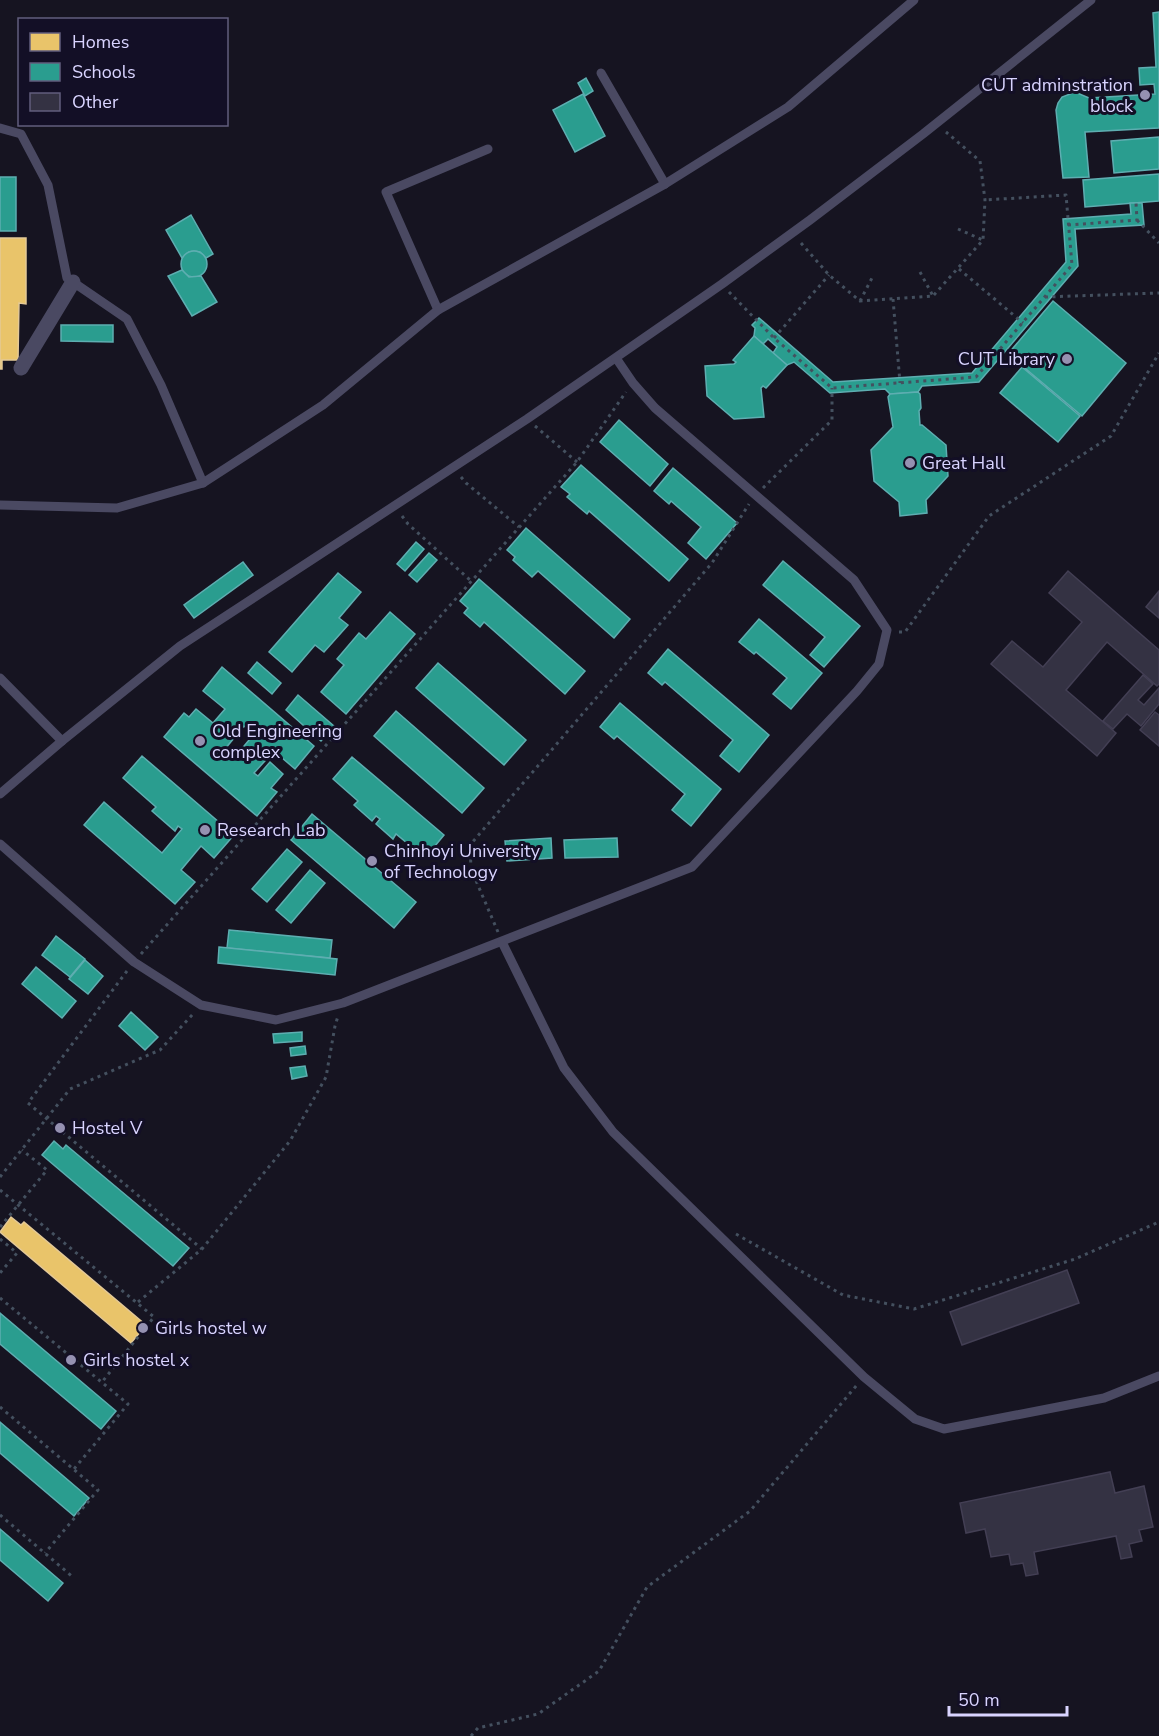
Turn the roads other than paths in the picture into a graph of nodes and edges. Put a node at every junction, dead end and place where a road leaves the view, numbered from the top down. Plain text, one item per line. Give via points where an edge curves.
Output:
1 (914, 0) edge
2 (1091, 0) edge
3 (601, 73) dead end
4 (0, 128) edge
5 (488, 149) dead end
6 (665, 184) junction
7 (73, 282) junction
8 (438, 310) junction
9 (616, 358) junction
10 (21, 368) dead end
11 (203, 483) junction
12 (0, 505) edge
13 (0, 678) edge
14 (62, 741) junction
15 (0, 794) edge
16 (0, 844) edge
17 (502, 942) junction
18 (1159, 1376) edge

1 - 6 lane via 788,107
2 - 9 lane via 792,233
3 - 6 lane
4 - 7 lane via 21,134 48,185 67,278
5 - 8 lane via 386,192
6 - 8 lane
7 - 10 street
7 - 11 lane via 127,320 161,385
8 - 11 lane via 323,405
9 - 14 lane via 180,646
9 - 17 lane via 655,408 854,580 887,630 879,664 857,691 692,867
11 - 12 lane via 117,508
13 - 14 lane
14 - 15 lane
16 - 17 lane via 134,962 201,1005 276,1020 343,1003
17 - 18 lane via 564,1068 613,1132 864,1377 915,1419 944,1429 1104,1398

